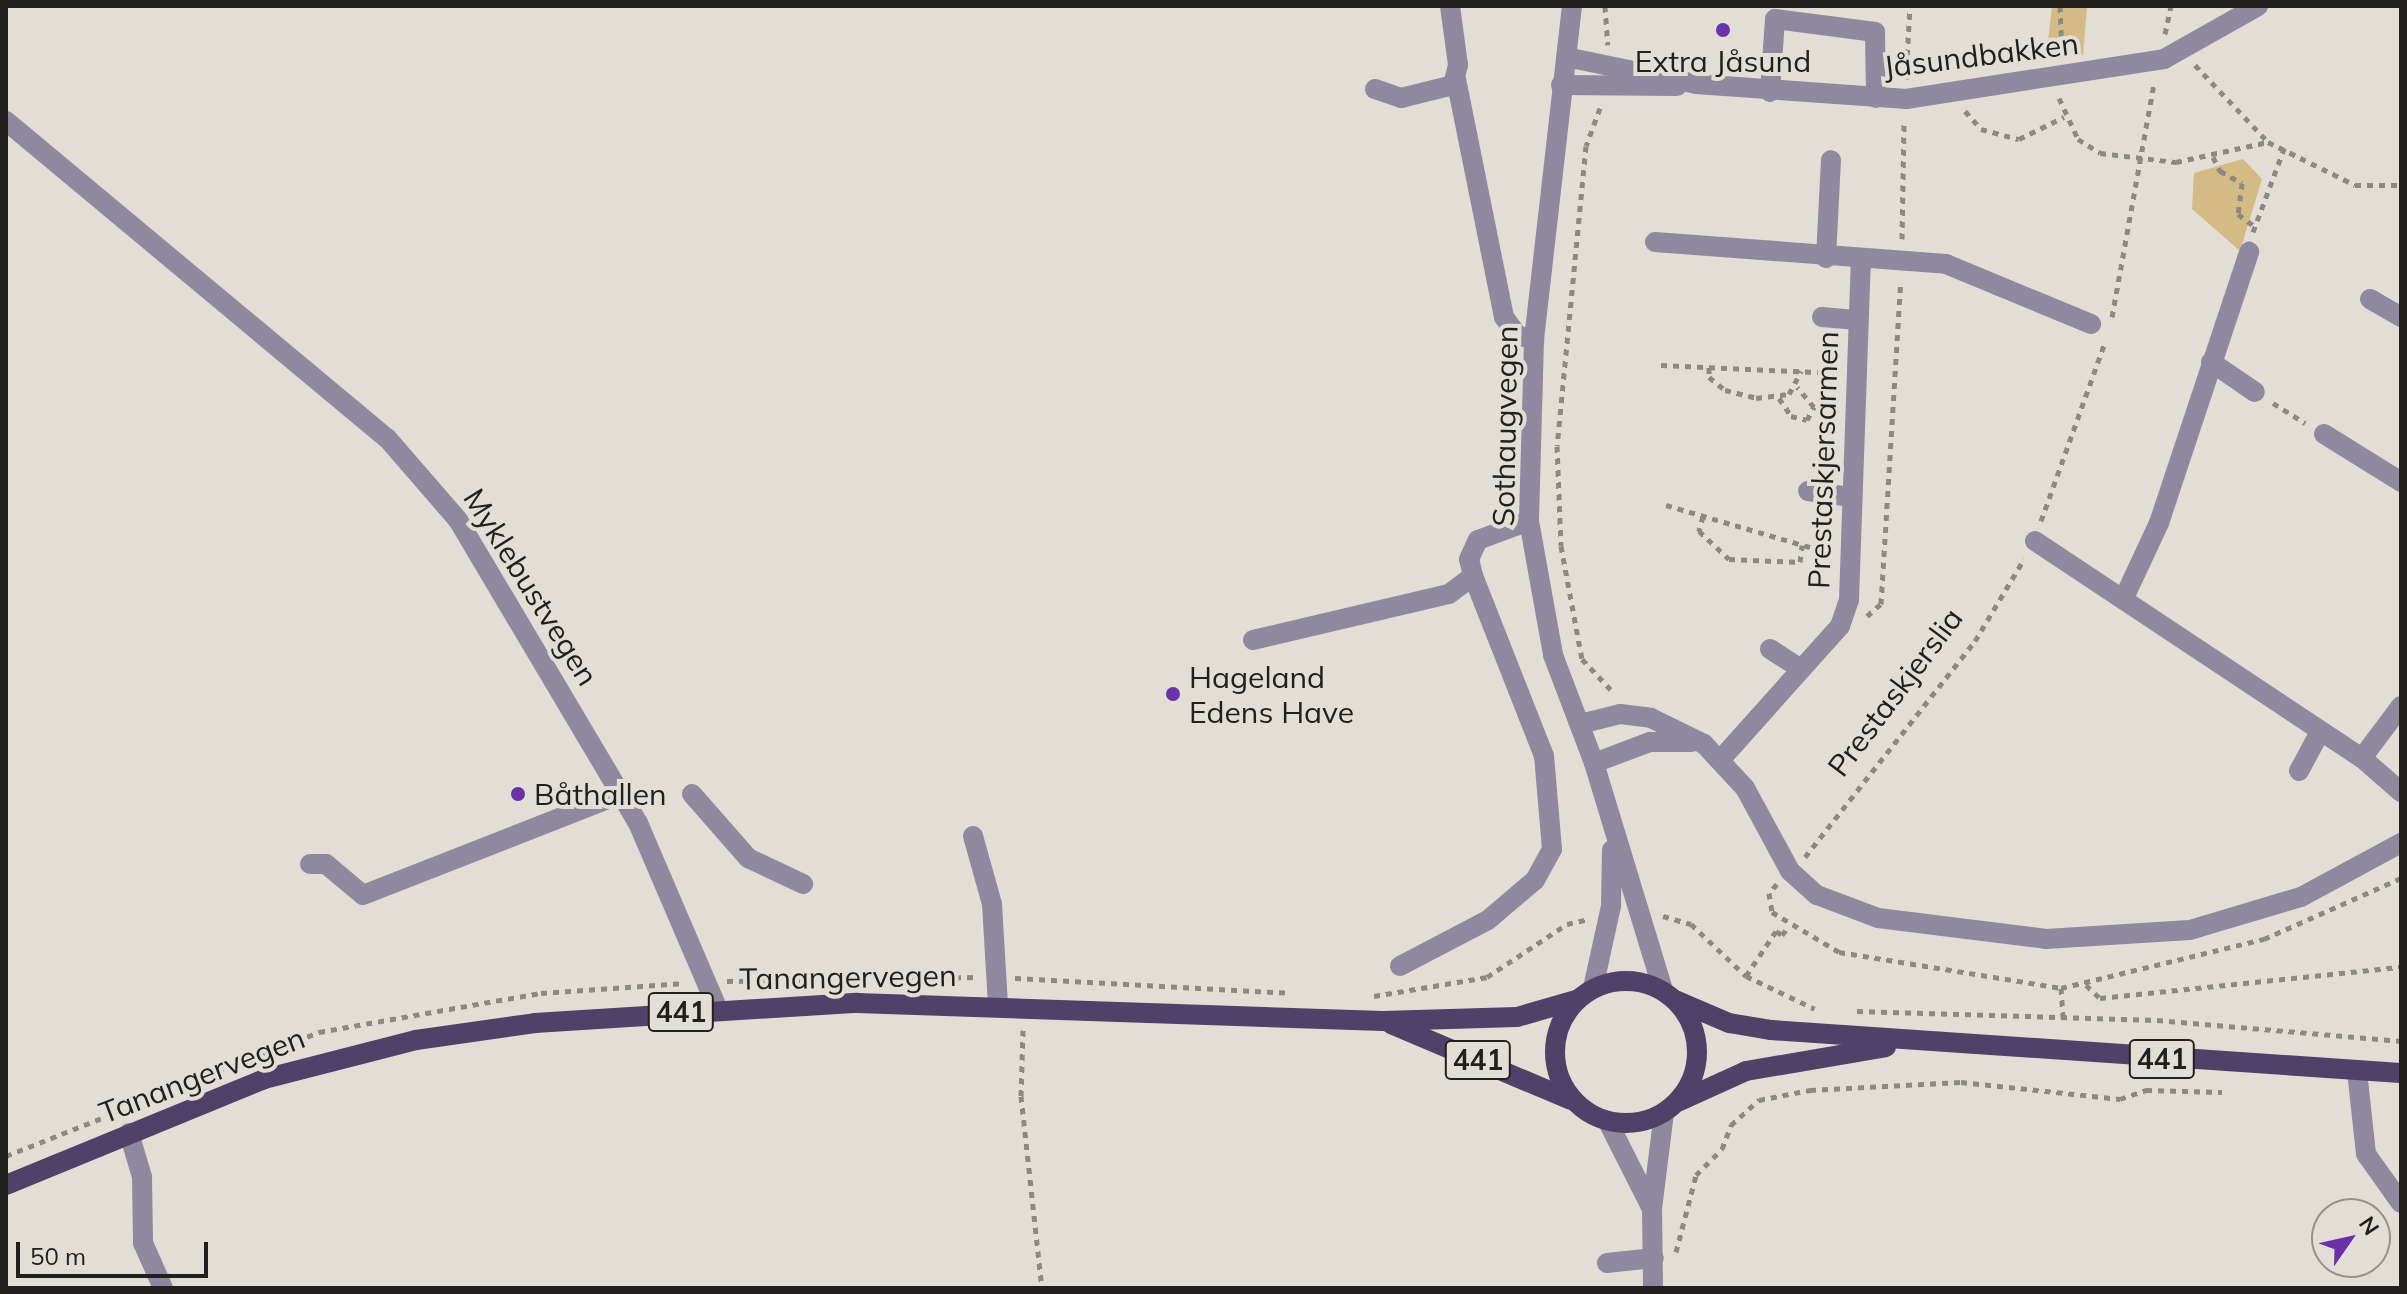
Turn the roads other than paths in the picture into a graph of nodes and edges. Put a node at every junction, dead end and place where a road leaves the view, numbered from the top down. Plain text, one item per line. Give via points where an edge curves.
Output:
1 (1450, 6) edge
2 (1572, 6) edge
3 (2258, 6) edge
4 (1566, 57) junction
5 (1456, 79) junction
6 (1696, 84) junction
7 (1561, 85) junction
8 (1375, 89) dead end
9 (1770, 92) junction
10 (1876, 98) junction
11 (6, 121) edge
12 (1831, 160) dead end
13 (1655, 242) dead end
14 (2249, 252) road end
15 (1826, 258) junction
16 (1861, 262) junction
17 (2370, 299) dead end
18 (1822, 317) dead end
19 (2401, 317) edge
20 (1858, 320) junction
21 (2091, 324) dead end
22 (1534, 340) junction
23 (2211, 362) junction
24 (2255, 392) road end
25 (2324, 434) road end
26 (2401, 482) edge
27 (1808, 491) dead end
28 (1850, 497) junction
29 (1529, 521) junction
30 (2035, 541) road end
31 (1473, 576) junction
32 (2124, 598) junction
33 (1253, 640) dead end
34 (1770, 649) dead end
35 (1801, 669) junction
36 (2401, 706) edge
37 (1580, 724) junction
38 (2320, 732) junction
39 (1700, 742) junction
40 (1722, 758) junction
41 (2362, 758) junction
42 (1594, 763) junction
43 (2299, 771) dead end
44 (2401, 792) edge
45 (621, 794) junction
46 (692, 794) dead end
47 (973, 836) dead end
48 (1613, 838) junction
49 (2401, 843) edge
50 (310, 864) dead end
51 (803, 884) dead end
52 (1400, 966) dead end
53 (1593, 988) junction
54 (1669, 995) junction
55 (1576, 1000) junction
56 (998, 1004) junction
57 (718, 1010) junction
58 (1383, 1021) junction
59 (1922, 1043) junction
60 (2357, 1071) junction
61 (2401, 1073) edge
62 (1573, 1101) junction
63 (1670, 1108) junction
64 (1608, 1122) junction
65 (129, 1133) junction
66 (6, 1185) edge
67 (2401, 1203) edge
68 (1652, 1209) junction
69 (1654, 1258) junction
70 (1607, 1263) dead end
71 (1653, 1285) edge
72 (163, 1288) edge

1 - 5 street
2 - 4 street, Sothaugvegen
3 - 10 street, Jåsundbakken via 2164,59 1906,99
4 - 6 street, Jåsundbakken
4 - 7 street, Sothaugvegen
5 - 8 street via 1447,89 1411,97
5 - 22 street via 1504,317 1517,335
6 - 7 street, Jåsundbakken via 1601,90
6 - 9 street, Jåsundbakken
7 - 22 street, Sothaugvegen
9 - 10 street, Jåsundbakken
9 - 10 street via 1775,19 1875,32
11 - 45 street, Myklebustvegen via 387,438 458,520
12 - 15 street
13 - 15 street
14 - 23 street
15 - 16 street
16 - 20 street, Prestaskjersarmen
16 - 21 street via 1946,264
17 - 19 street
18 - 20 street
20 - 28 street, Prestaskjersarmen
22 - 29 street, Sothaugvegen
23 - 24 street
23 - 32 street via 2159,523
25 - 26 street
27 - 28 street
28 - 35 street, Prestaskjersarmen via 1849,600 1840,626
29 - 31 street via 1478,540 1469,559
29 - 37 street, Sothaugvegen via 1553,655
30 - 32 street
31 - 33 street via 1420,604
31 - 52 street via 1544,756 1552,849 1535,880 1488,920
32 - 38 street
34 - 35 street
35 - 40 street, Prestaskjersarmen
36 - 41 street
37 - 39 street via 1620,714 1651,718
37 - 42 street, Sothaugvegen
38 - 41 street
38 - 43 street
39 - 40 street
39 - 42 street via 1650,742
40 - 49 street via 1790,871 1817,895 1878,918 2046,939 2114,937 2245,915 2301,897
41 - 44 street
42 - 48 street, Sothaugvegen
45 - 50 street via 363,895 326,864
45 - 57 street, Myklebustvegen via 711,982
46 - 51 street via 748,858
47 - 56 street via 992,904
48 - 53 street, Sothaugvegen via 1611,906
48 - 54 street, Sothaugvegen
53 - 54 main road, 441 via 1636,981
53 - 55 main road, 441
54 - 59 main road, 441 via 1743,1026
54 - 63 main road via 1696,1040 1697,1063
55 - 58 main road, Tanangervegen / 441 via 1517,1017
55 - 62 main road, 441 via 1555,1039 1560,1083
56 - 57 main road, Tanangervegen / 441
56 - 58 main road, Tanangervegen / 441
57 - 65 main road, Tanangervegen / 441 via 416,1040 264,1079
58 - 62 main road, Tanangervegen / 441
59 - 60 main road, 441
59 - 63 main road, 441 via 1791,1059
60 - 61 main road, 441
60 - 67 street via 2366,1154
62 - 64 main road, 441
63 - 64 main road, 441
63 - 68 street
64 - 68 street
65 - 66 main road, Tanangervegen / 441
65 - 72 street via 142,1177 143,1243
68 - 69 street
69 - 70 street
69 - 71 street

